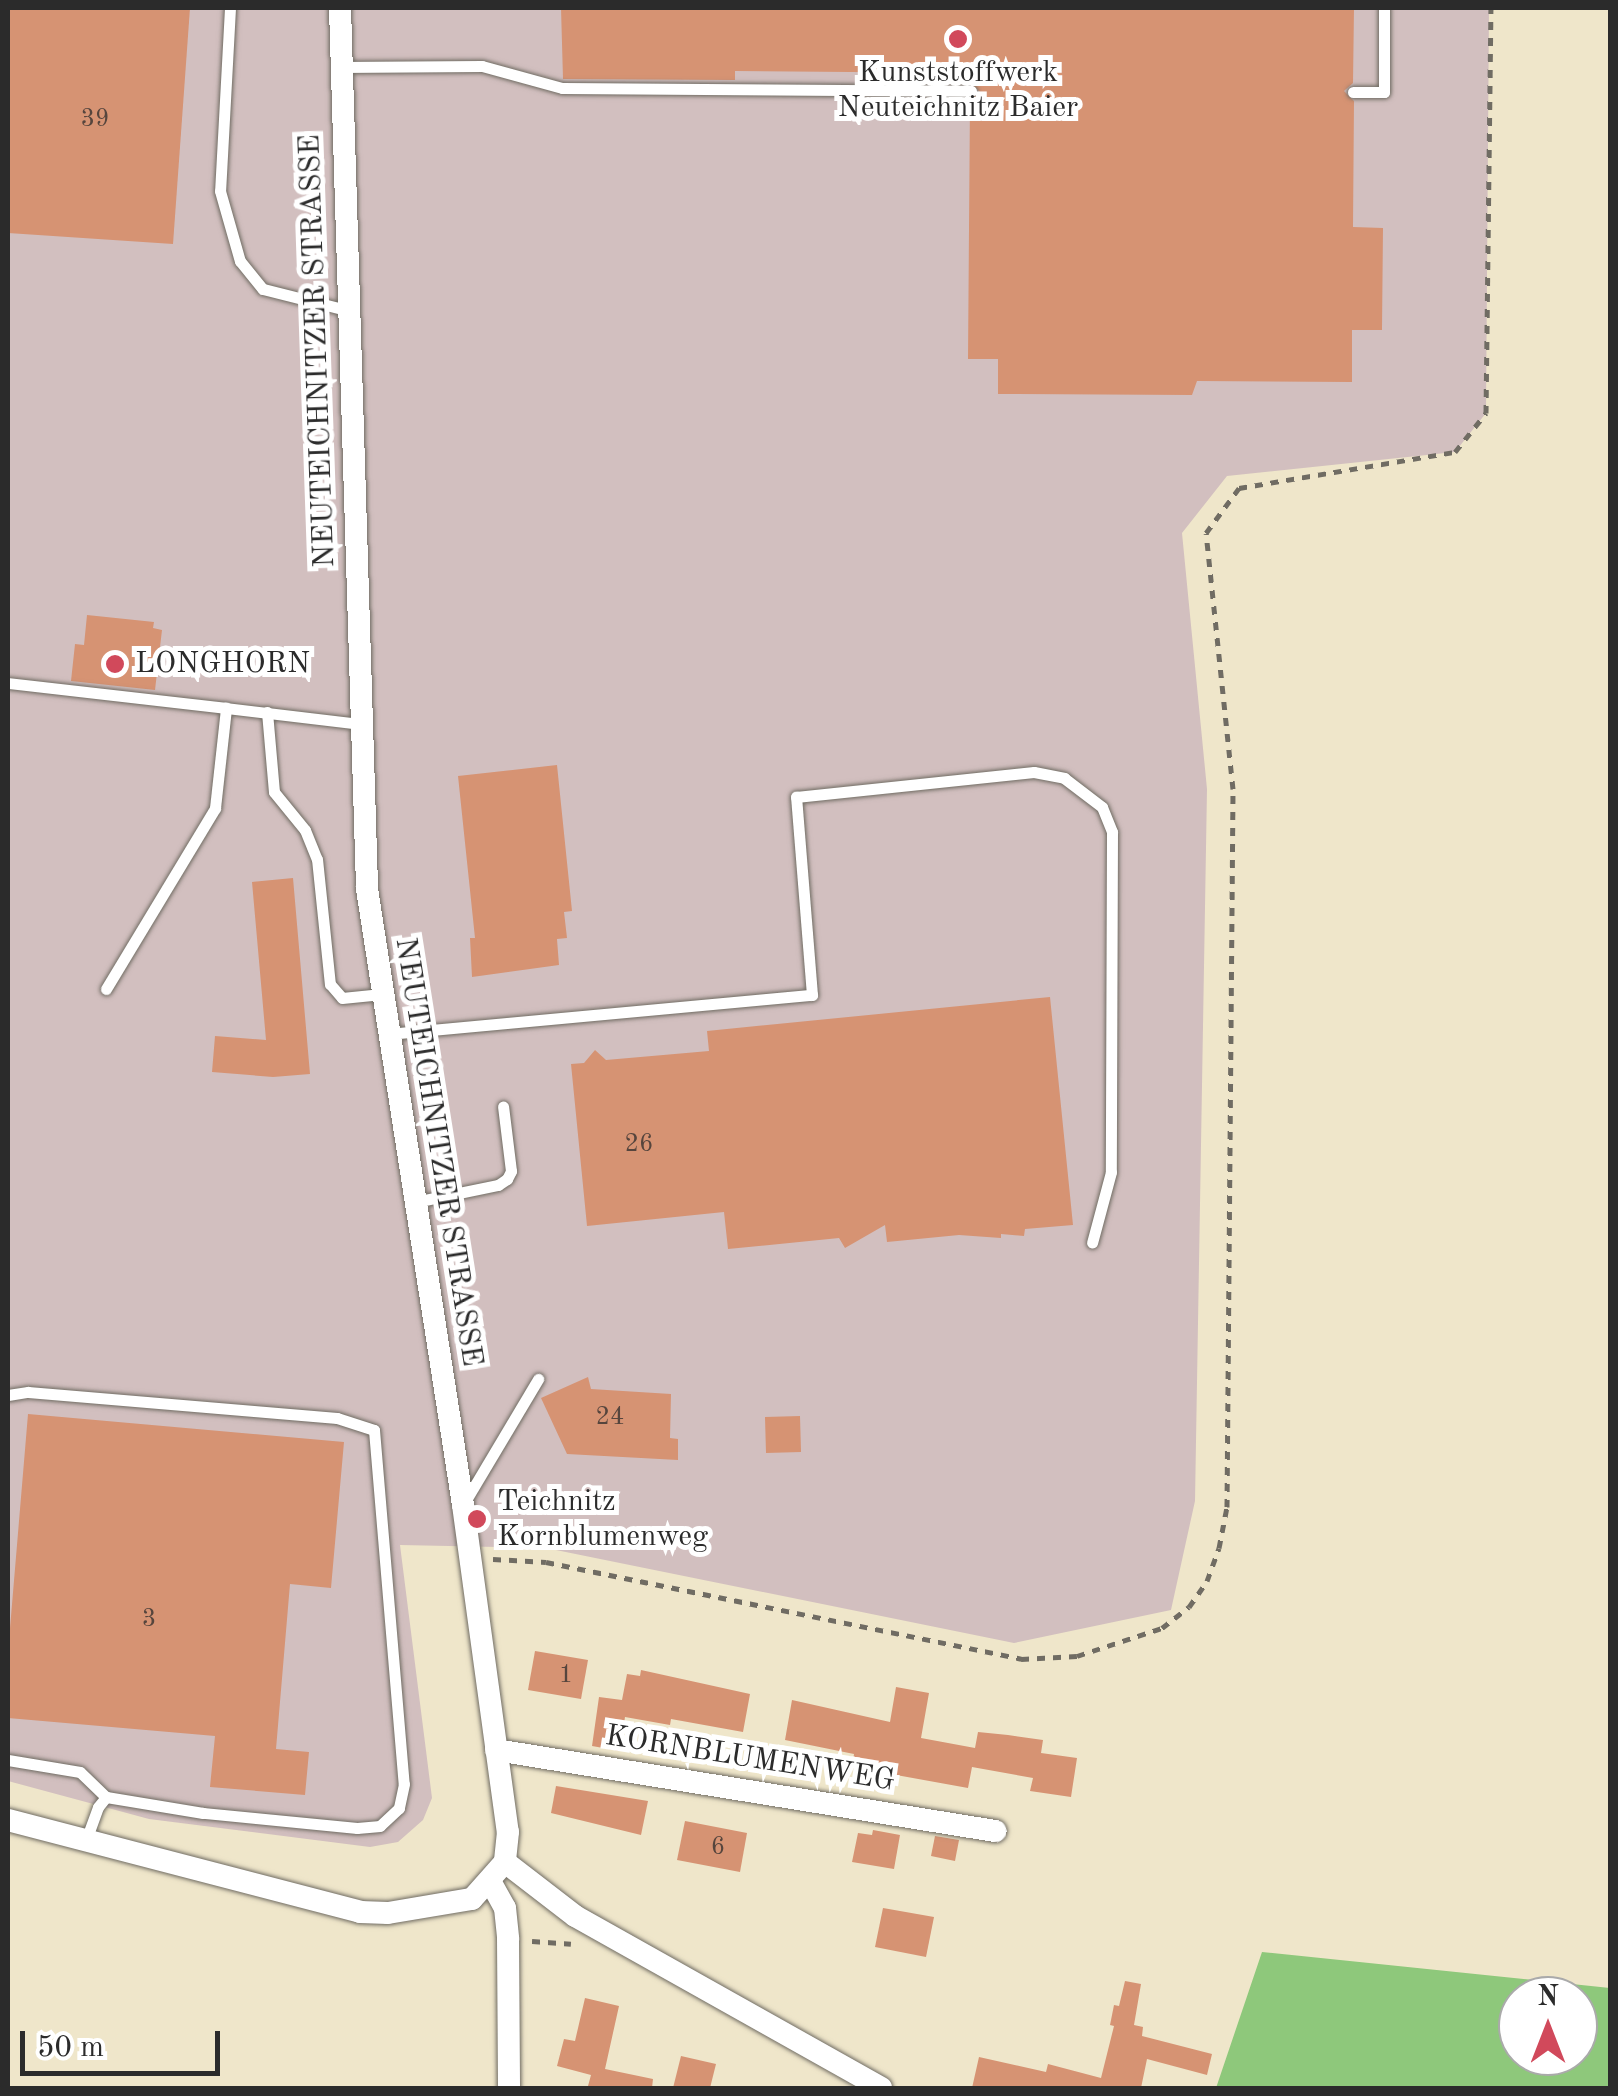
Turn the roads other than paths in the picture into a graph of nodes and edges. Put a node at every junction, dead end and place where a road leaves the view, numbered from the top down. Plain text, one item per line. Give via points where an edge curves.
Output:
1 (230, 8) edge
2 (340, 8) edge
3 (1384, 8) edge
4 (339, 67) junction
5 (971, 90) dead end
6 (1353, 92) dead end
7 (346, 310) junction
8 (8, 682) edge
9 (226, 708) junction
10 (267, 712) junction
11 (360, 724) junction
12 (106, 989) dead end
13 (382, 994) junction
14 (388, 1034) junction
15 (504, 1106) dead end
16 (415, 1202) junction
17 (1092, 1243) dead end
18 (538, 1379) dead end
19 (8, 1395) edge
20 (463, 1505) junction
21 (496, 1750) junction
22 (8, 1760) edge
23 (106, 1798) junction
24 (8, 1820) edge
25 (994, 1831) dead end
26 (86, 1840) junction
27 (505, 1862) junction
28 (490, 1881) junction
29 (509, 2088) edge
30 (881, 2088) edge

1 - 7 lane via 220,191 240,260 263,289
2 - 4 street, NEUTEICHNITZER STRASSE
3 - 6 lane via 1384,92
4 - 5 lane via 482,66 562,88
4 - 7 street, NEUTEICHNITZER STRASSE
7 - 11 street, NEUTEICHNITZER STRASSE
8 - 9 lane
9 - 10 lane
9 - 12 lane via 215,808
10 - 11 lane
10 - 13 lane via 274,792 318,858 330,984 342,998
11 - 13 street, NEUTEICHNITZER STRASSE via 367,889
13 - 14 street, NEUTEICHNITZER STRASSE
14 - 16 street, NEUTEICHNITZER STRASSE
14 - 17 lane via 812,995 796,797 1034,772 1064,778 1102,807 1112,832 1112,1172
15 - 16 lane via 507,1178
16 - 20 street, NEUTEICHNITZER STRASSE
18 - 20 lane
19 - 23 lane via 337,1418 374,1430 404,1784 399,1808 380,1826 357,1828
20 - 21 street, NEUTEICHNITZER STRASSE via 481,1558
21 - 25 street, KORNBLUMENWEG
21 - 27 street, NEUTEICHNITZER STRASSE via 508,1832
22 - 23 lane via 80,1772
23 - 26 lane
24 - 26 street
26 - 28 street via 360,1912 472,1899
27 - 28 street
27 - 30 street via 575,1916
28 - 29 street via 504,1908 508,1939

